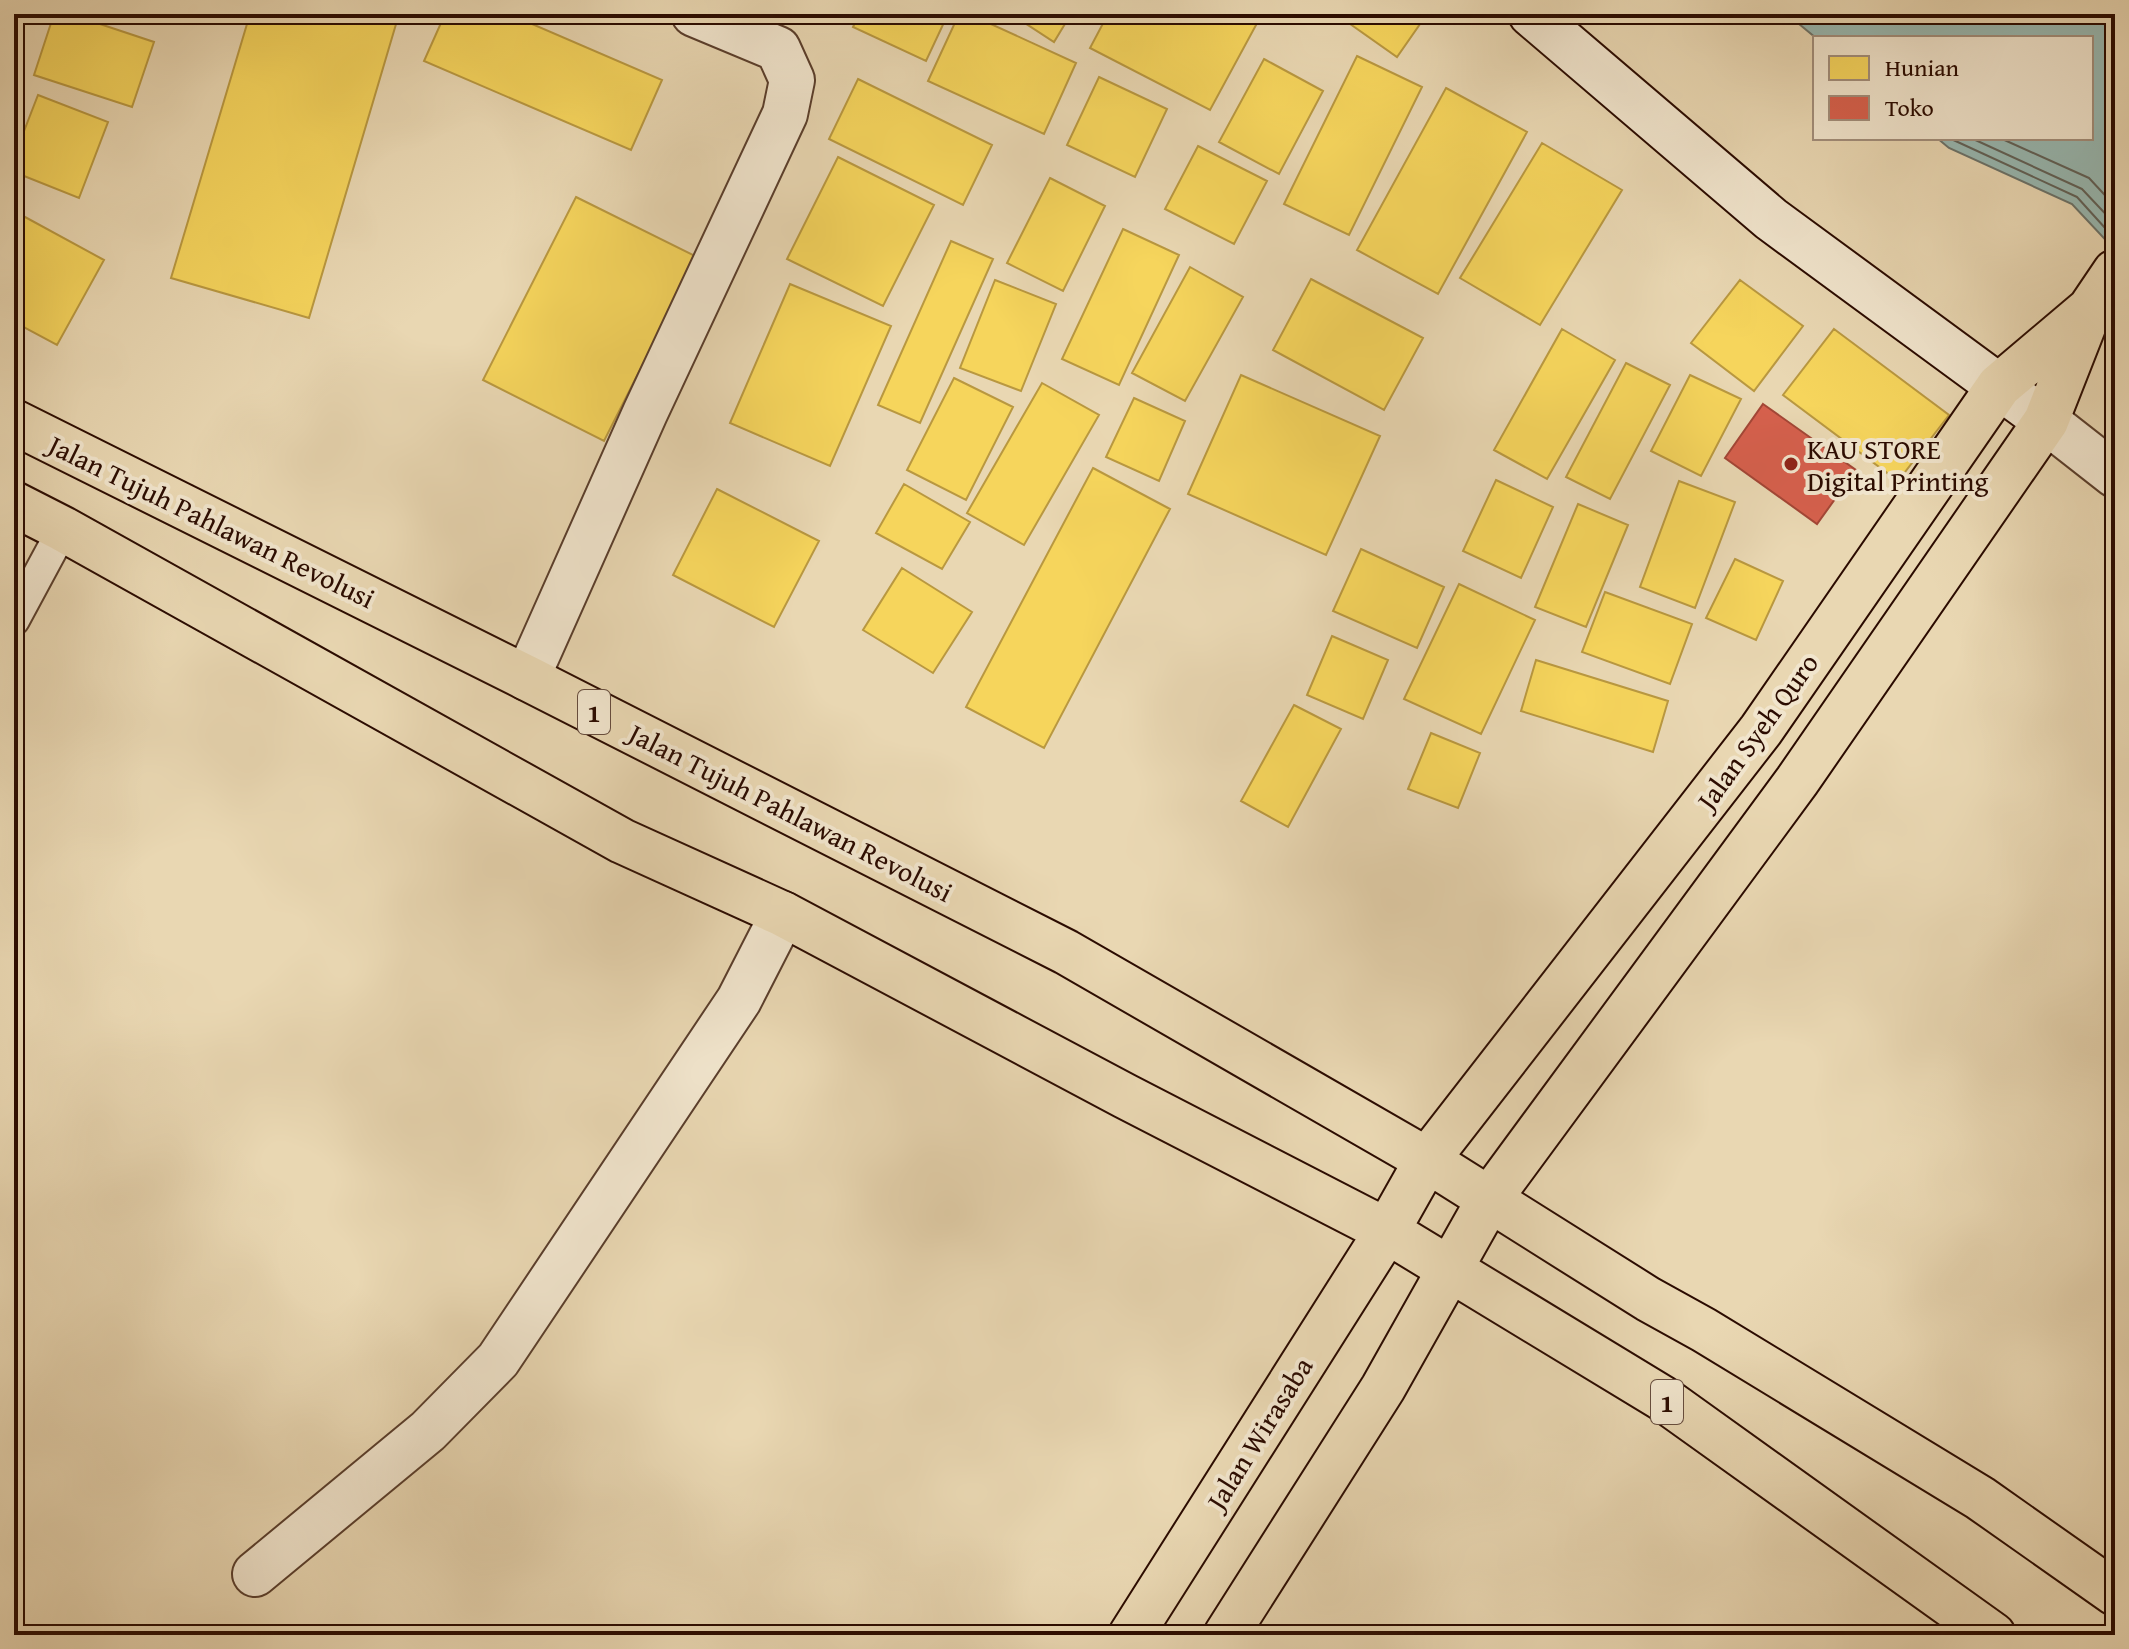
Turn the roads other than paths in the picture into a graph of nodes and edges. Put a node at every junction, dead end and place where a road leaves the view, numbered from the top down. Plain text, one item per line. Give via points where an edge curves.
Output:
1 (694, 14) edge
2 (1531, 14) edge
3 (2115, 272) edge
4 (2090, 309) junction
5 (1999, 386) junction
6 (2046, 421) junction
7 (14, 422) edge
8 (2115, 475) edge
9 (14, 504) edge
10 (63, 529) junction
11 (14, 620) edge
12 (527, 678) junction
13 (783, 914) junction
14 (1427, 1160) junction
15 (1490, 1198) junction
16 (1387, 1231) junction
17 (1448, 1269) junction
18 (255, 1574) dead end
19 (2115, 1593) edge
20 (1131, 1635) edge
21 (1226, 1635) edge
22 (1993, 1635) edge

1 - 12 street via 778,49 792,80 785,114
2 - 5 street via 1771,219
3 - 4 main road, Jalan Syeh Quro
4 - 5 main road, Jalan Syeh Quro
4 - 6 main road, Jalan Syeh Quro
5 - 6 street
5 - 14 main road, Jalan Syeh Quro via 1761,730
6 - 8 street
6 - 15 main road, Jalan Syeh Quro via 1797,781
7 - 12 main road, Jalan Tujuh Pahlawan Revolusi / 1
9 - 10 main road, 1
10 - 11 lane
10 - 13 main road, 1 via 622,841
12 - 14 main road, Jalan Tujuh Pahlawan Revolusi / 1 via 1066,952
13 - 16 main road, 1
13 - 18 street via 739,1000 498,1360 428,1431
14 - 15 main road, 1
14 - 16 main road, Jalan Syeh Quro
15 - 17 main road, Jalan Syeh Quro
15 - 19 main road, 1 via 1980,1498
16 - 17 main road, 1
16 - 20 main road, Jalan Wirasaba
17 - 21 main road via 1383,1388
17 - 22 main road, 1 via 1662,1398

